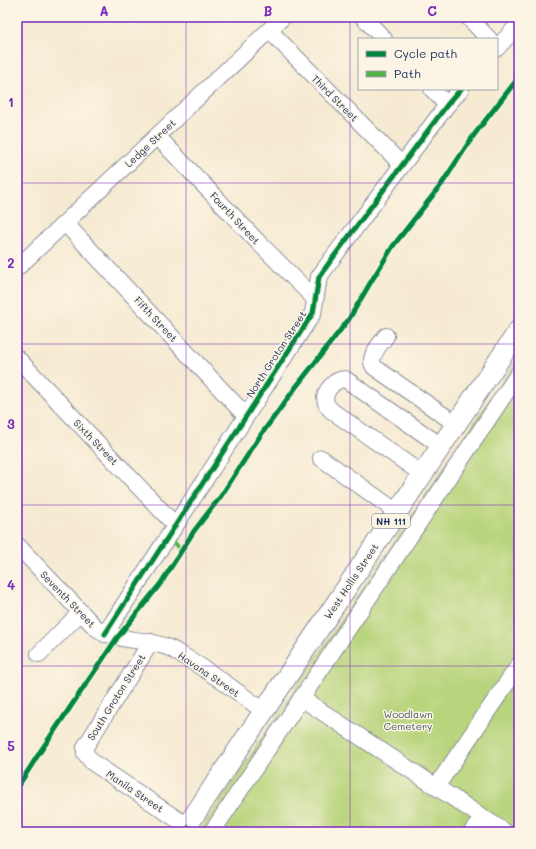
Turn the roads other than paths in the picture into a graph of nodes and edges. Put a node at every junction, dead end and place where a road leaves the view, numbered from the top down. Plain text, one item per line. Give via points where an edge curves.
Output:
1 (283, 17) edge
2 (363, 17) edge
3 (468, 17) edge
4 (519, 24) edge
5 (269, 30) junction
6 (383, 38) edge
7 (488, 38) edge
8 (498, 46) edge
9 (433, 90) edge
10 (460, 90) edge
11 (447, 105) junction
12 (157, 136) junction
13 (402, 166) junction
14 (65, 223) junction
15 (17, 268) edge
16 (315, 299) junction
17 (519, 330) edge
18 (386, 336) dead end
19 (17, 358) edge
20 (519, 373) edge
21 (246, 416) junction
22 (456, 424) junction
23 (441, 446) junction
24 (321, 458) dead end
25 (422, 474) junction
26 (397, 512) junction
27 (175, 525) junction
28 (17, 545) edge
29 (81, 612) junction
30 (105, 634) junction
31 (151, 642) junction
32 (39, 654) dead end
33 (519, 665) edge
34 (301, 698) junction
35 (264, 711) junction
36 (85, 753) joint
37 (436, 787) junction
38 (482, 817) junction
39 (185, 829) edge
40 (212, 832) edge
41 (472, 832) edge
42 (505, 832) edge

1 - 5 street, Ledge Street
2 - 6 street
3 - 7 street
4 - 8 street
5 - 12 street, Ledge Street
5 - 13 street, Third Street
9 - 11 street
10 - 11 street, North Groton Street
11 - 13 street, North Groton Street
12 - 14 street, Ledge Street
12 - 16 street, Fourth Street
13 - 16 street, North Groton Street via 319,277
14 - 15 street, Ledge Street
14 - 21 street, Fifth Street
16 - 21 street, North Groton Street via 313,313
17 - 22 main road, West Hollis Street / NH 111
18 - 22 street via 372,358 374,368
19 - 27 street, Sixth Street
20 - 34 street
21 - 27 street, North Groton Street
22 - 23 main road, West Hollis Street / NH 111
23 - 25 main road, West Hollis Street / NH 111
23 - 25 street via 345,379 335,382 327,391 326,404 332,411
24 - 26 street
25 - 26 main road, West Hollis Street / NH 111
26 - 35 main road, West Hollis Street / NH 111
27 - 30 street, North Groton Street
28 - 29 street, Seventh Street
29 - 30 street, Seventh Street
29 - 32 street
30 - 31 street, Seventh Street
31 - 35 street, Havana Street via 167,647 198,664
31 - 36 street, South Groton Street via 85,747
33 - 37 street
34 - 37 street
34 - 40 street
35 - 39 main road, West Hollis Street / NH 111
36 - 39 street, Manila Street via 92,762
37 - 38 street
38 - 41 street
38 - 42 street

